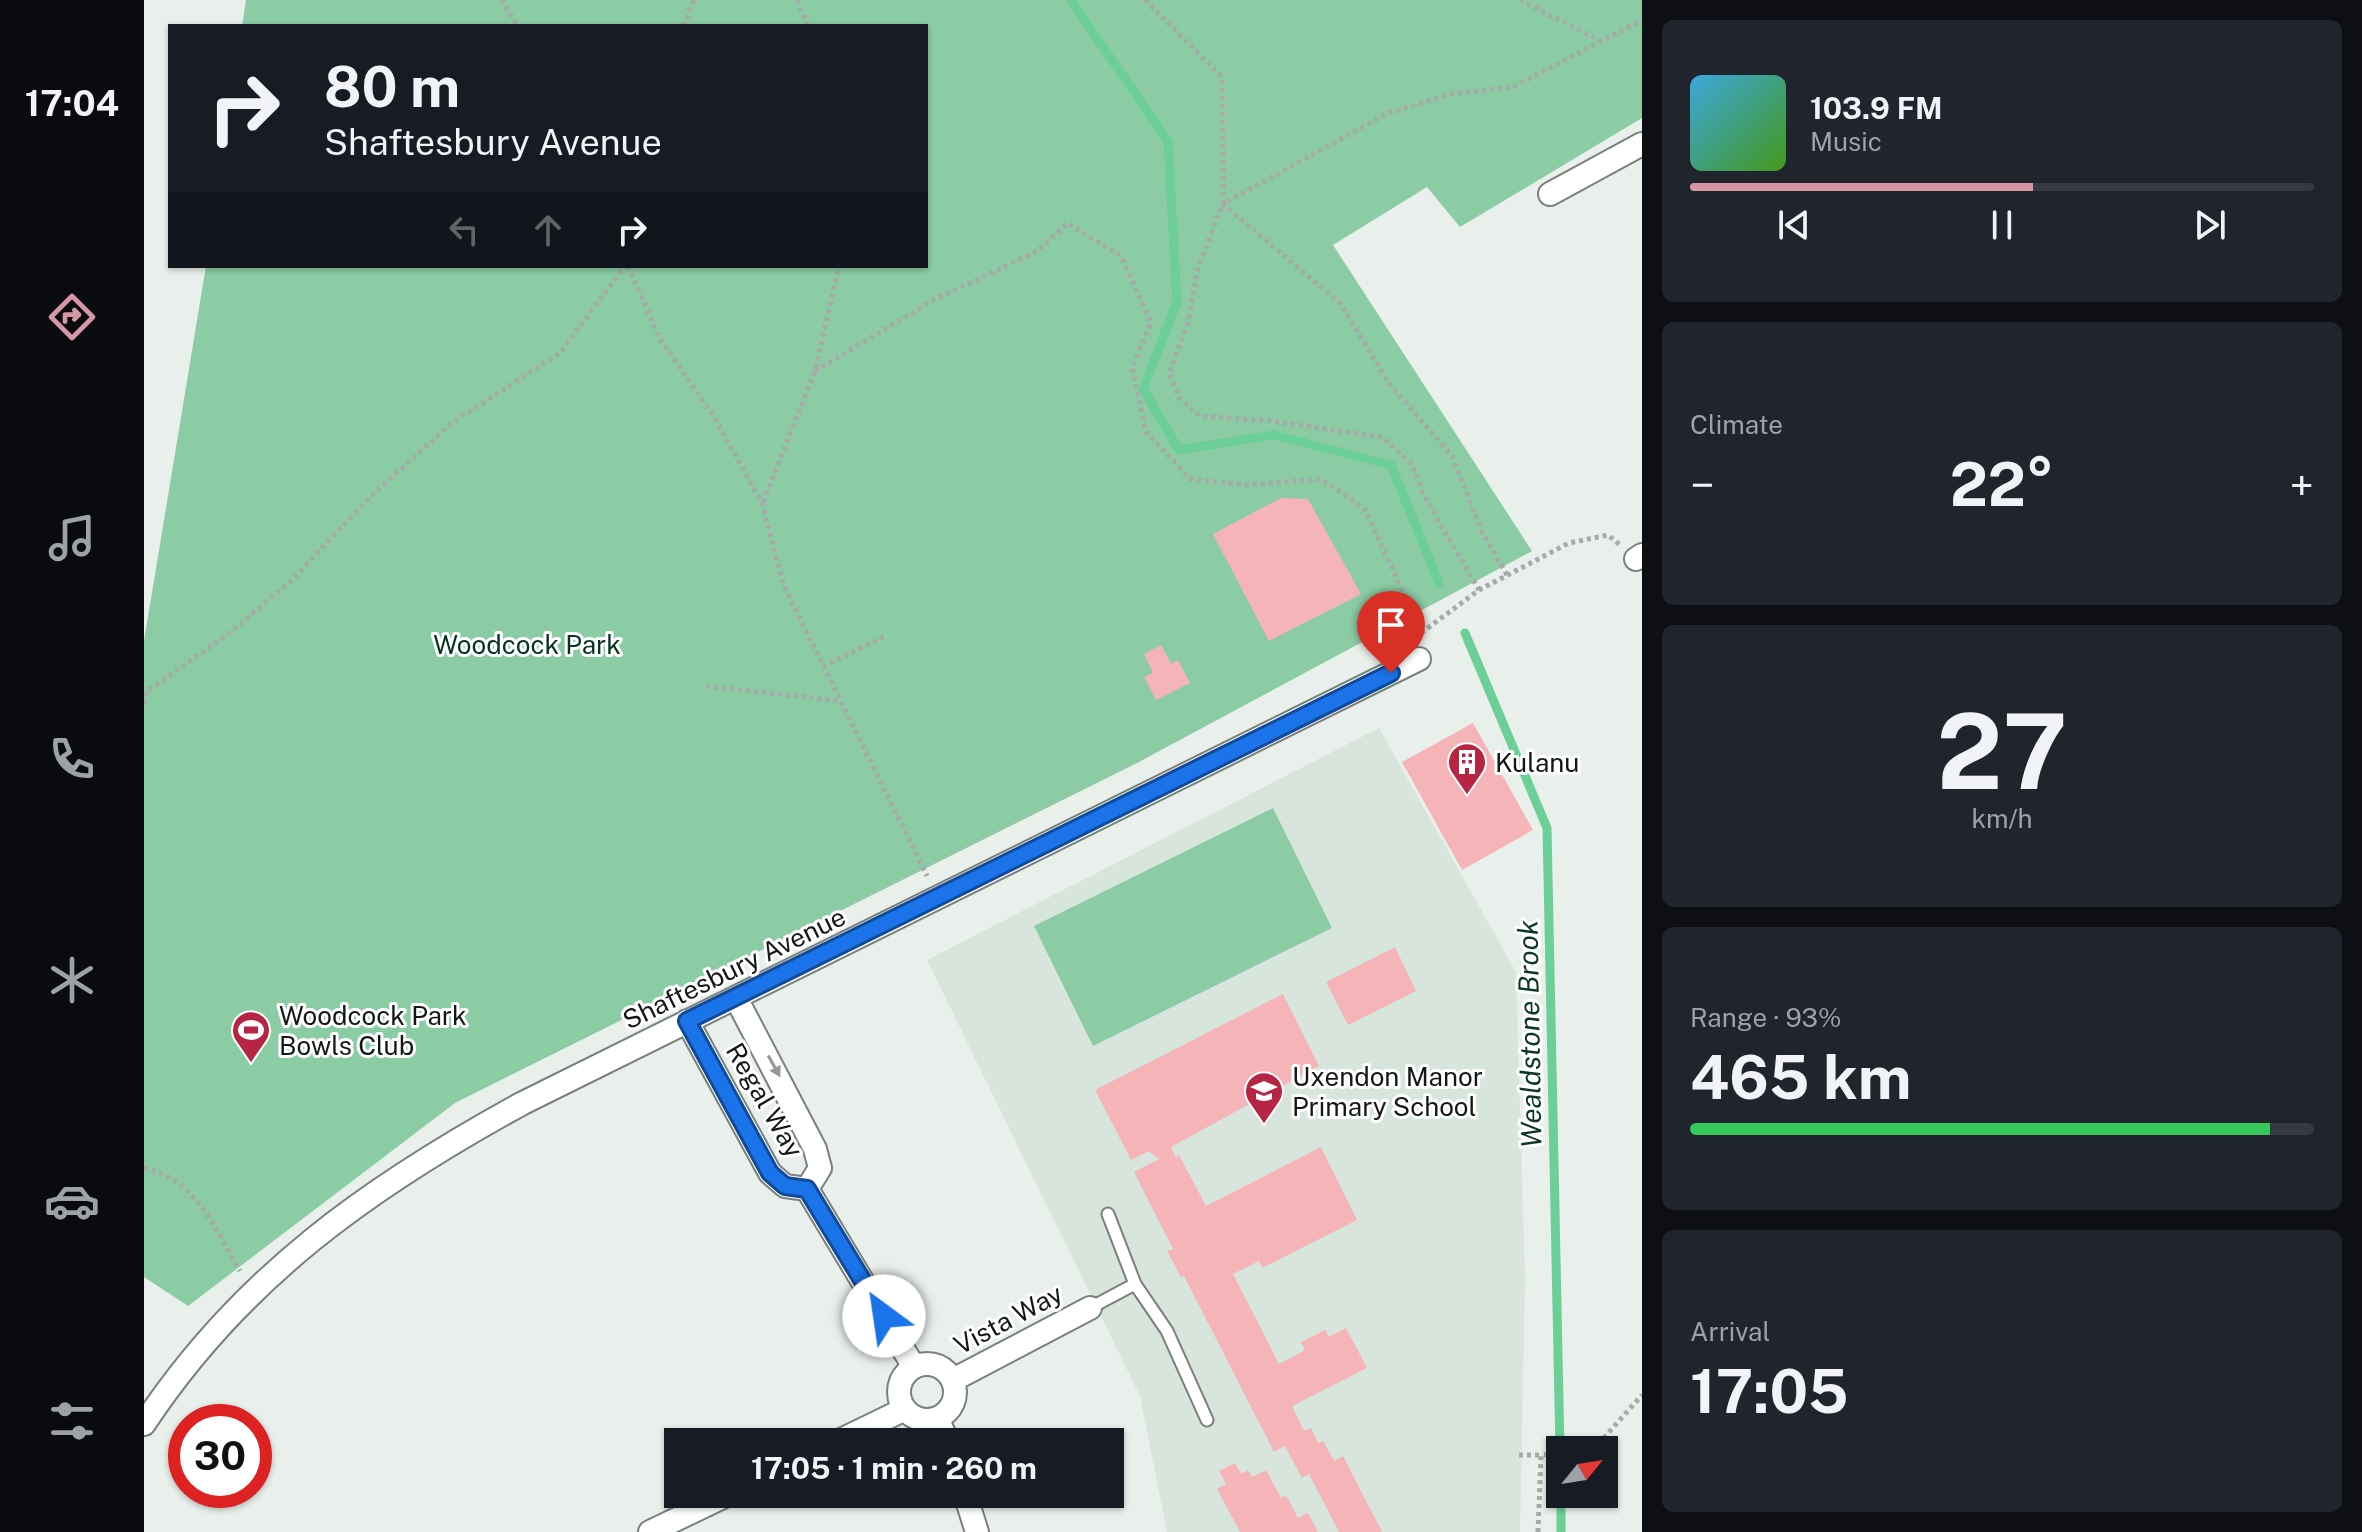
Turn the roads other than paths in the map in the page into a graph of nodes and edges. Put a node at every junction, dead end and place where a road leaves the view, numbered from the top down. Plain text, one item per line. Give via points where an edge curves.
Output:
1 (1642, 144) edge
2 (1550, 194) dead end
3 (1419, 659) road end
4 (736, 998) junction
5 (687, 1021) junction
6 (807, 1189) junction
7 (1108, 1214) dead end
8 (1135, 1284) junction
9 (1090, 1308) joint
10 (914, 1367) junction
11 (953, 1380) junction
12 (905, 1409) junction
13 (937, 1418) junction
14 (1207, 1420) dead end
15 (144, 1424) edge
16 (866, 1428) edge
17 (942, 1428) edge
18 (700, 1508) edge
19 (969, 1508) edge
20 (650, 1532) edge
21 (977, 1532) edge

1 - 2 street
3 - 4 street, Shaftesbury Avenue
4 - 5 street, Shaftesbury Avenue
4 -> 6 street, Regal Way via 815,1149 820,1168
5 - 6 street, Regal Way via 770,1173 785,1186
5 - 15 street, Shaftesbury Avenue via 441,1148 371,1192 256,1288 173,1380
6 - 10 street, Regal Way
7 - 8 lane
8 - 9 lane
8 - 14 lane via 1167,1331
9 - 11 street, Vista Way
10 - 11 street via 936,1365
10 - 12 street via 902,1380
11 - 13 street via 953,1403
12 - 13 street via 916,1417
12 - 16 street
13 - 17 street
18 - 20 street
19 - 21 street

